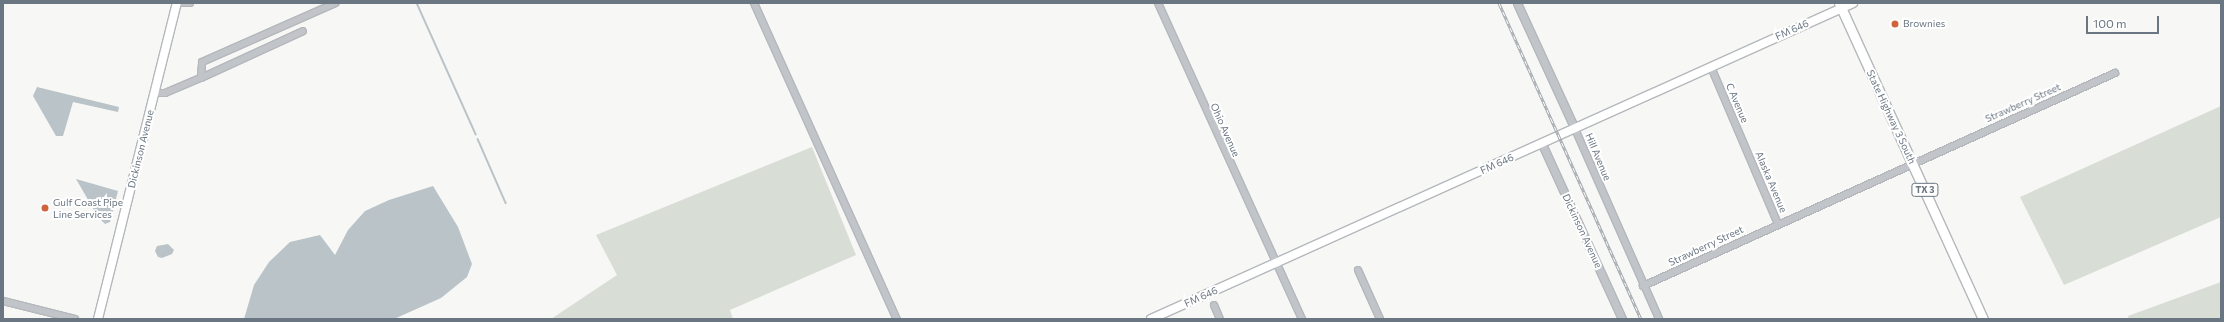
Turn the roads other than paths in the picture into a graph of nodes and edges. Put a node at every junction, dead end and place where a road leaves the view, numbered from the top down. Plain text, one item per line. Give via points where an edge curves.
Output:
1 (177, 3) edge
2 (182, 3) edge
3 (190, 3) edge
4 (336, 3) edge
5 (754, 3) edge
6 (1158, 3) edge
7 (1517, 3) edge
8 (1853, 3) edge
9 (1840, 6) edge
10 (303, 31) dead end
11 (1711, 67) junction
12 (2114, 74) dead end
13 (202, 78) junction
14 (155, 94) junction
15 (1575, 129) junction
16 (1542, 144) junction
17 (1745, 147) joint
18 (1913, 164) junction
19 (1778, 224) junction
20 (1277, 263) junction
21 (1358, 270) dead end
22 (1643, 286) junction
23 (3, 301) edge
24 (1214, 305) dead end
25 (74, 319) edge
26 (98, 319) edge
27 (897, 319) edge
28 (1151, 319) edge
29 (1220, 319) edge
30 (1302, 319) edge
31 (1380, 319) edge
32 (1622, 319) edge
33 (1658, 319) edge
34 (1983, 319) edge

1 - 14 main road, Dickinson Avenue
2 - 3 street
4 - 13 street via 202,62
5 - 27 street
6 - 20 street, Ohio Avenue via 1267,247
7 - 15 street, Hill Avenue
8 - 9 main road, FM 646
9 - 11 main road, FM 646 / FM 646
9 - 18 main road, State Highway 3 South / TX 3
10 - 13 street
11 - 15 main road, FM 646 / FM 646
11 - 17 street, C Avenue
12 - 18 street, Strawberry Street
13 - 14 street
14 - 26 main road, Dickinson Avenue
15 - 16 main road, FM 646 / FM 646
15 - 22 street, Hill Avenue
16 - 20 main road, FM 646 / FM 646
16 - 32 street, Dickinson Avenue
17 - 19 street, Alaska Avenue
18 - 19 street, Strawberry Street
18 - 34 main road, State Highway 3 South / TX 3
19 - 22 street, Strawberry Street
20 - 28 main road, FM 646 / FM 646
20 - 30 street, Ohio Avenue
21 - 31 street
22 - 33 street, Hill Avenue
23 - 25 street
24 - 29 street

